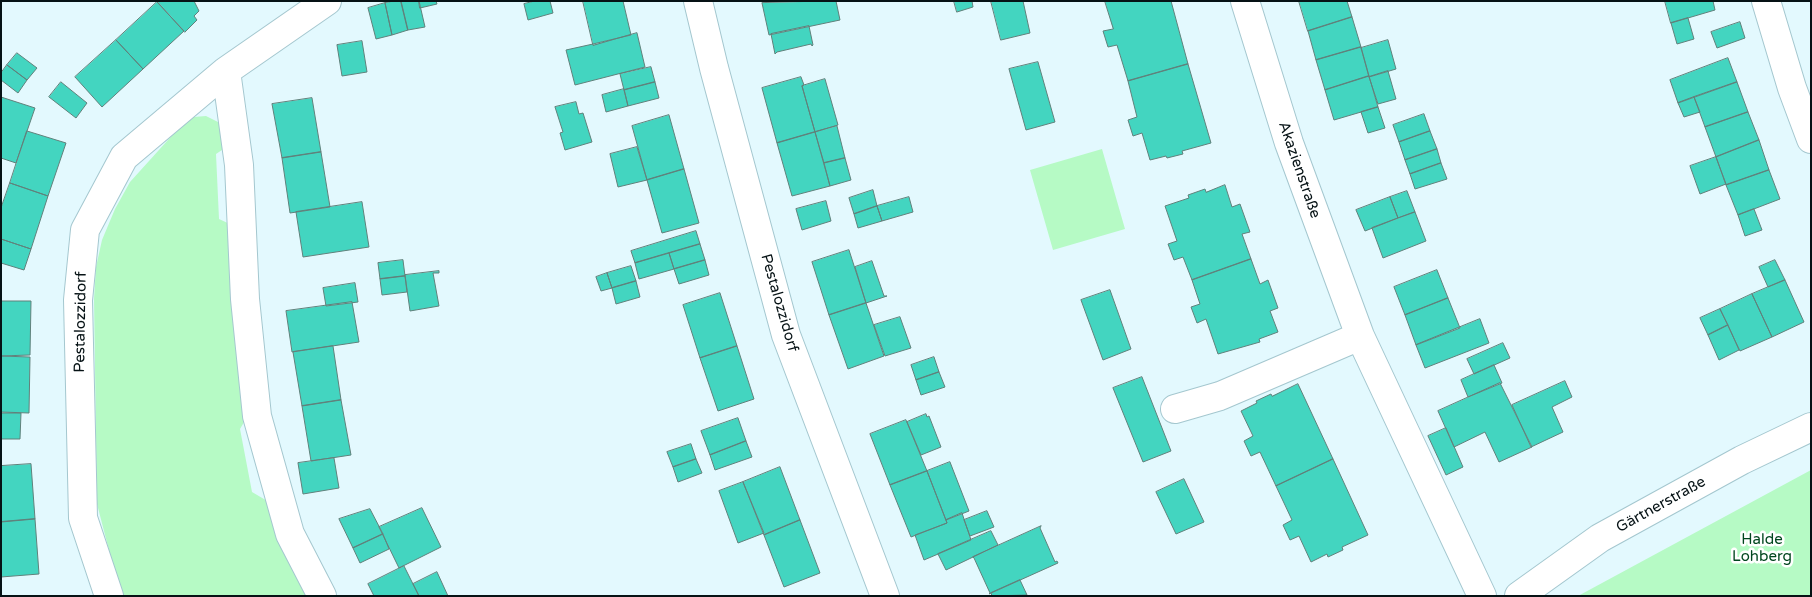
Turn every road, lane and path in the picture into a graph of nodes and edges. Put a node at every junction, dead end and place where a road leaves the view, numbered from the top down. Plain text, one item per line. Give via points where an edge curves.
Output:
1 (327, 1) edge
2 (698, 1) edge
3 (1245, 1) edge
4 (1766, 1) edge
5 (226, 71) junction
6 (1811, 139) edge
7 (1360, 336) junction
8 (1175, 409) dead end
9 (1811, 427) edge
10 (109, 596) edge
11 (322, 596) edge
12 (885, 596) edge
13 (1482, 596) edge
14 (1519, 596) edge

1 - 5 street, Pestalozzidorf
2 - 12 street, Pestalozzidorf via 786,335
3 - 7 street, Akazienstraße via 1289,143
4 - 6 street
5 - 10 street, Pestalozzidorf via 124,156 85,230 78,300 83,518
5 - 11 street via 239,164 245,299 257,416 290,534
7 - 8 street via 1220,396
7 - 13 street, Akazienstraße
9 - 14 street, Gärtnerstraße via 1742,460 1600,538

